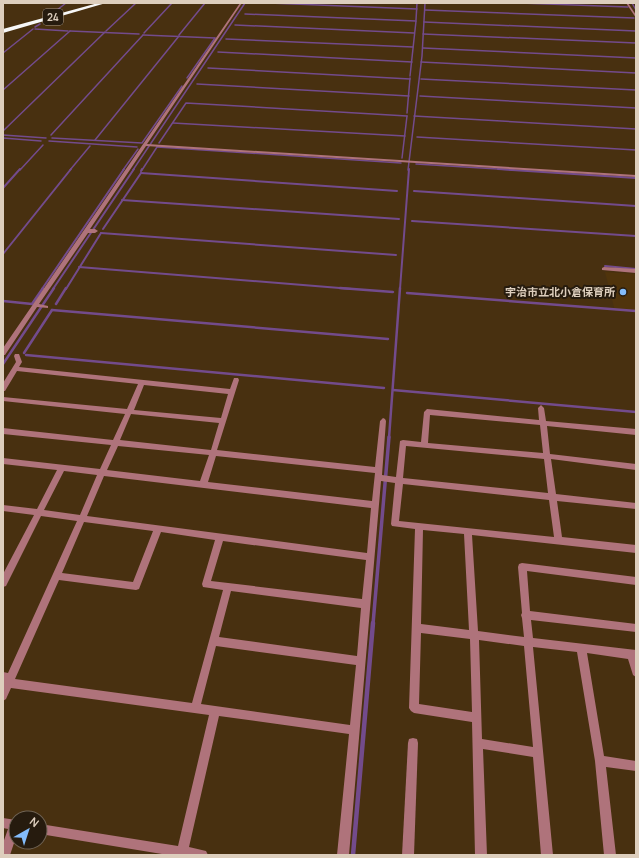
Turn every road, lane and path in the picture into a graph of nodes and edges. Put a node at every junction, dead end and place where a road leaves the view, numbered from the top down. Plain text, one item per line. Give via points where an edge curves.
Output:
1 (89, 3) edge
2 (104, 3) edge
3 (241, 3) edge
4 (627, 3) edge
5 (636, 17) edge
6 (3, 30) edge
7 (148, 145) junction
8 (636, 176) edge
9 (88, 231) junction
10 (95, 231) dead end
11 (604, 269) dead end
12 (636, 272) edge
13 (39, 306) dead end
14 (46, 307) dead end
15 (3, 353) edge
16 (17, 356) dead end
17 (16, 369) junction
18 (236, 380) dead end
19 (142, 382) junction
20 (3, 389) edge
21 (232, 392) junction
22 (3, 399) edge
23 (541, 408) dead end
24 (130, 411) junction
25 (383, 420) dead end
26 (223, 421) junction
27 (543, 423) junction
28 (3, 431) edge
29 (636, 432) edge
30 (116, 442) junction
31 (424, 445) junction
32 (213, 453) junction
33 (547, 456) junction
34 (3, 461) edge
35 (636, 467) edge
36 (62, 468) junction
37 (102, 473) junction
38 (378, 474) junction
39 (398, 480) junction
40 (203, 485) junction
41 (553, 497) junction
42 (375, 505) junction
43 (636, 506) edge
44 (3, 508) edge
45 (39, 513) junction
46 (82, 519) junction
47 (419, 526) junction
48 (158, 529) junction
49 (468, 530) junction
50 (220, 537) junction
51 (558, 540) junction
52 (636, 549) edge
53 (371, 557) junction
54 (57, 576) junction
55 (636, 581) edge
56 (3, 583) edge
57 (228, 587) junction
58 (366, 604) junction
59 (526, 616) junction
60 (416, 628) junction
61 (636, 628) edge
62 (474, 636) junction
63 (213, 641) junction
64 (528, 642) junction
65 (581, 648) junction
66 (634, 655) edge
67 (361, 661) junction
68 (636, 672) edge
69 (8, 680) edge
70 (3, 696) edge
71 (195, 708) junction
72 (215, 711) junction
73 (477, 718) junction
74 (354, 730) junction
75 (413, 742) dead end
76 (477, 743) junction
77 (537, 752) junction
78 (600, 761) junction
79 (636, 766) edge
80 (48, 830) edge
81 (8, 844) edge
82 (182, 852) junction
83 (4, 855) edge
84 (202, 855) edge
85 (343, 855) edge
86 (408, 855) edge
87 (481, 855) edge
88 (547, 855) edge
89 (610, 855) edge

1 - 6 highway, 24
2 - 6 highway, 24
3 - 7 street
4 - 5 street
7 - 8 street
7 - 9 street
9 - 10 street
9 - 15 street
11 - 12 street
13 - 14 street
16 - 17 street via 19,362
17 - 19 street
17 - 20 street
18 - 21 street
19 - 21 street
19 - 24 street
21 - 26 street
22 - 24 street
23 - 27 street
24 - 26 street
24 - 30 street
25 - 38 street
26 - 32 street
27 - 29 street
27 - 31 street via 427,412
27 - 33 street
28 - 30 street
30 - 32 street
30 - 37 street
31 - 33 street
31 - 39 street via 403,443
32 - 38 street
32 - 40 street
33 - 35 street
33 - 41 street
34 - 36 street
36 - 37 street
36 - 45 street
37 - 40 street
37 - 46 street
38 - 39 street
38 - 42 street
39 - 41 street
39 - 47 street via 395,524
40 - 42 street
41 - 43 street
41 - 51 street
42 - 53 street
44 - 45 street
45 - 46 street
45 - 56 street
46 - 48 street
46 - 54 street
47 - 49 street
47 - 60 street
48 - 50 street
48 - 54 street via 136,586
49 - 51 street
49 - 62 street
50 - 53 street
50 - 57 street via 206,584
51 - 52 street
53 - 58 street
54 - 69 street
55 - 59 street via 522,567
57 - 58 street
57 - 63 street
58 - 67 street
59 - 61 street
59 - 64 street
60 - 62 street
60 - 73 street via 414,708
62 - 64 street
62 - 73 street
63 - 67 street
63 - 71 street
64 - 65 street
64 - 77 street
65 - 66 street
65 - 78 street
66 - 68 street
67 - 74 street
69 - 70 street
69 - 71 street
71 - 72 street
72 - 74 street
72 - 82 street
73 - 76 street
74 - 85 street
75 - 86 street
76 - 77 street
76 - 87 street
77 - 88 street
78 - 79 street
78 - 89 street
80 - 82 street
81 - 83 street
82 - 84 street

